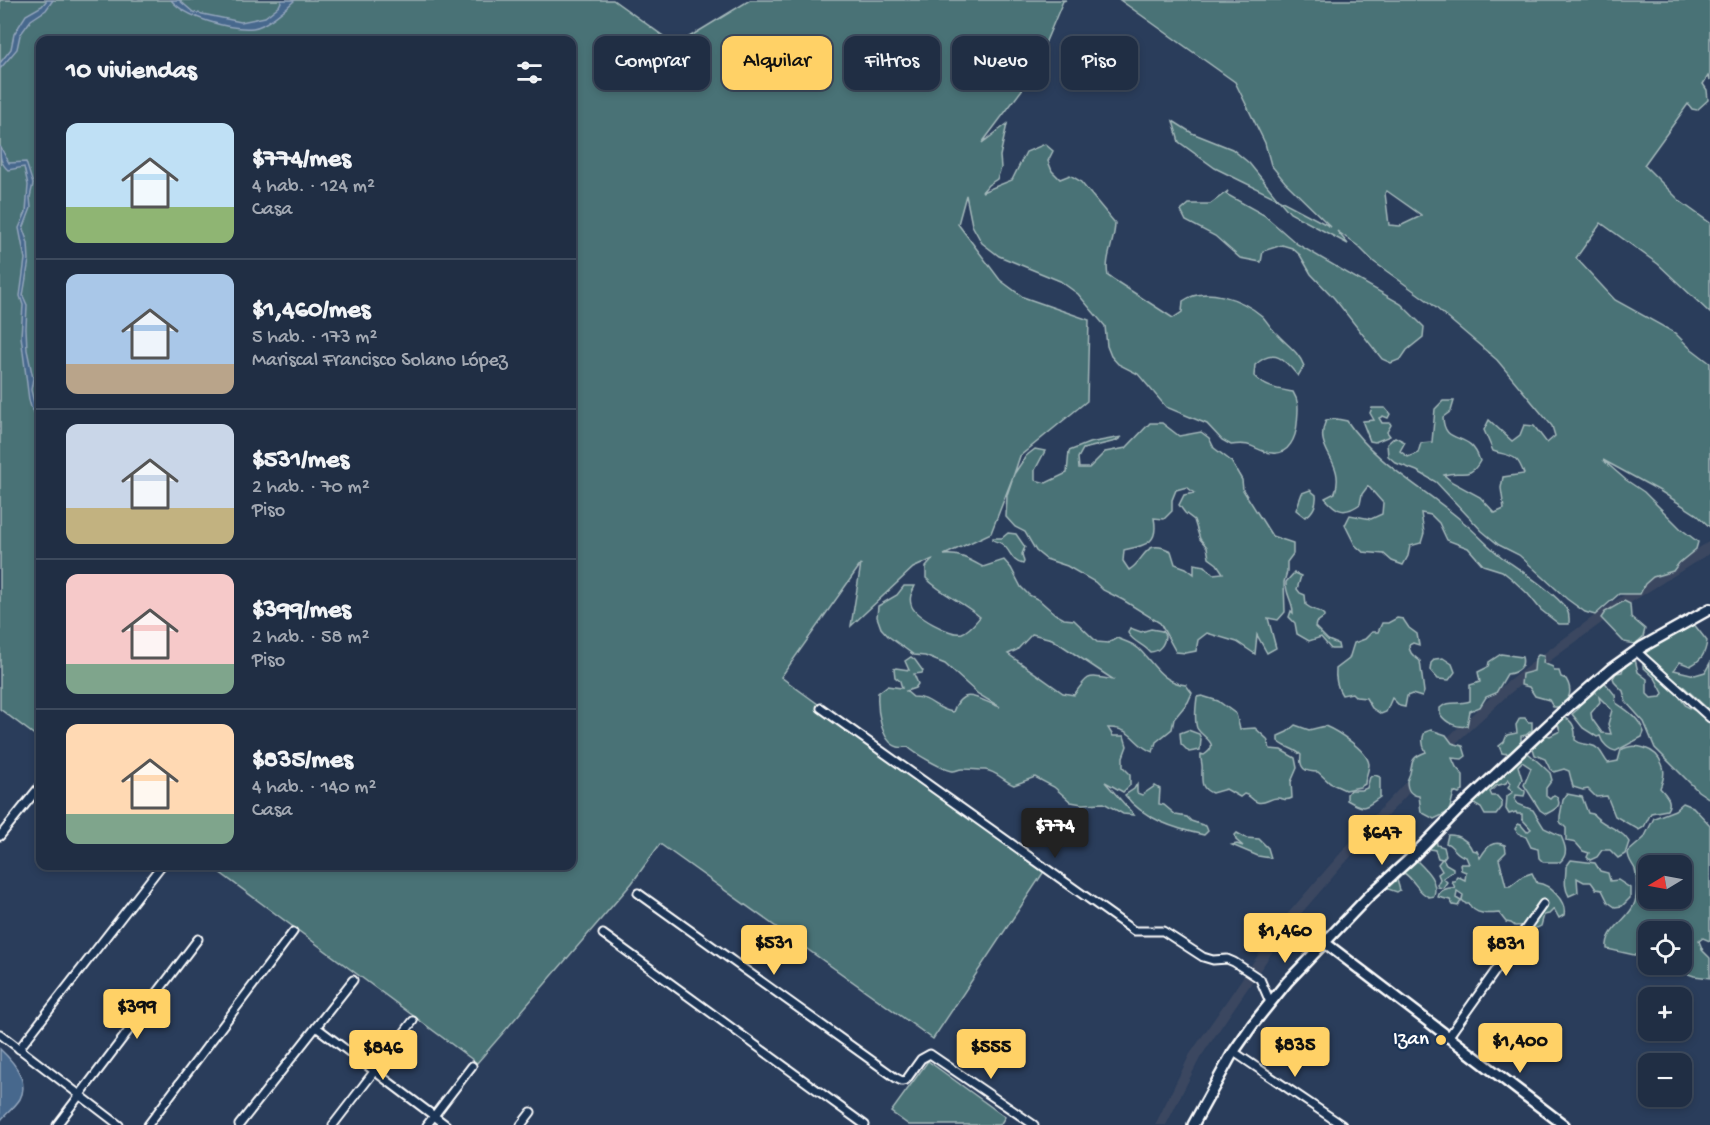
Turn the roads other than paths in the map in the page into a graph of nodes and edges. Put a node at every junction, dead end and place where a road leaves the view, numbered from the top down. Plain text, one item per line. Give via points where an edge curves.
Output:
1 (1710, 609) edge
2 (1636, 651) junction
3 (821, 708) dead end
4 (1710, 718) edge
5 (36, 791) edge
6 (0, 836) edge
7 (158, 870) edge
8 (638, 893) dead end
9 (1543, 904) dead end
10 (293, 932) dead end
11 (603, 934) dead end
12 (198, 939) dead end
13 (1324, 942) junction
14 (353, 980) dead end
15 (1270, 1002) junction
16 (413, 1021) dead end
17 (316, 1027) junction
18 (0, 1034) edge
19 (1449, 1036) junction
20 (19, 1049) junction
21 (1234, 1052) junction
22 (472, 1066) dead end
23 (375, 1071) junction
24 (80, 1095) junction
25 (531, 1112) dead end
26 (434, 1116) junction
27 (57, 1125) edge
28 (119, 1125) edge
29 (148, 1125) edge
30 (239, 1125) edge
31 (333, 1125) edge
32 (427, 1125) edge
33 (446, 1125) edge
34 (520, 1125) edge
35 (865, 1125) edge
36 (1034, 1125) edge
37 (1193, 1125) edge
38 (1342, 1125) edge
39 (1564, 1125) edge

1 - 2 street
2 - 4 street
2 - 13 street via 1561,713
3 - 15 street via 1134,931 1163,931 1203,957 1234,962 1260,979
5 - 6 street
7 - 20 street
8 - 36 street via 896,1078 906,1080 921,1059 930,1054
9 - 19 street
10 - 29 street
11 - 35 street
12 - 24 street
13 - 15 street
13 - 19 street
14 - 17 street
15 - 21 street
16 - 23 street
17 - 23 street
17 - 30 street
18 - 20 street
19 - 39 street
20 - 24 street
21 - 37 street
21 - 38 street
22 - 26 street
23 - 26 street
23 - 31 street
24 - 27 street
24 - 28 street
25 - 34 street
26 - 32 street
26 - 33 street

